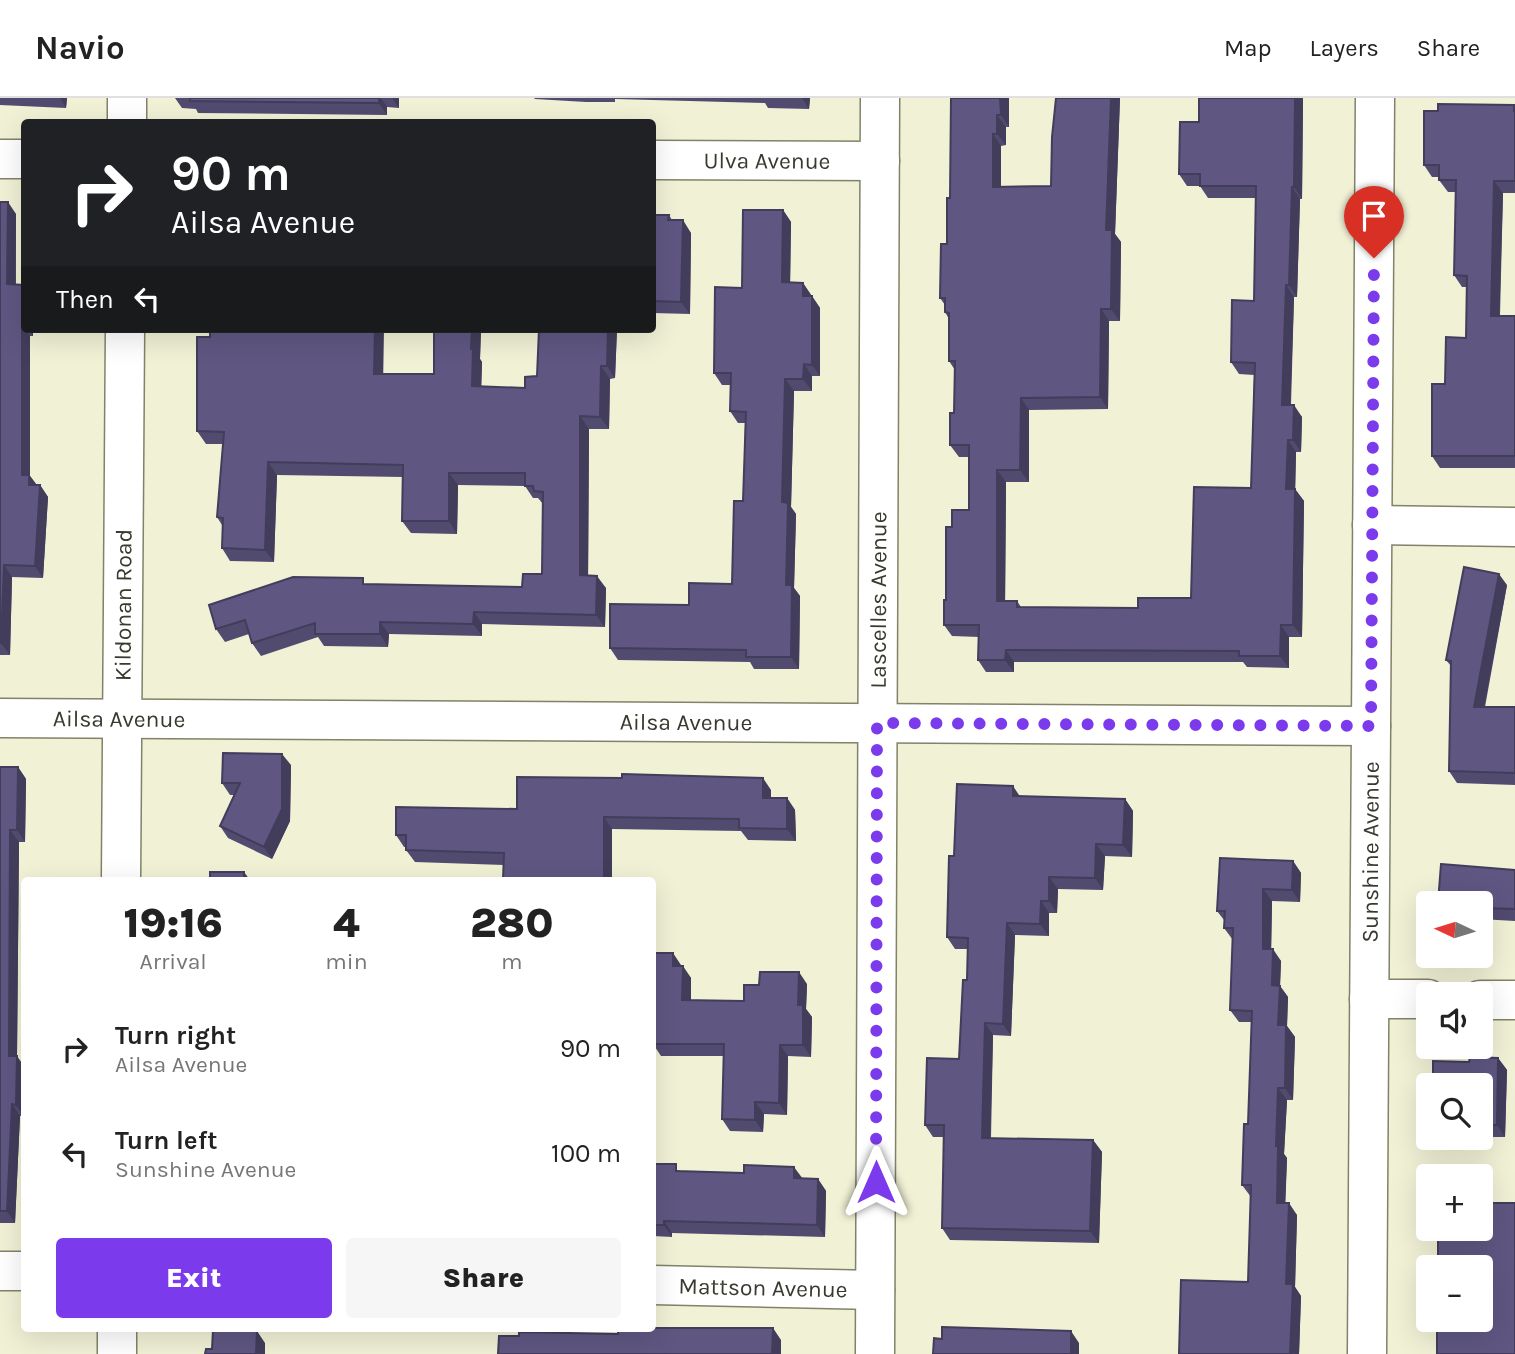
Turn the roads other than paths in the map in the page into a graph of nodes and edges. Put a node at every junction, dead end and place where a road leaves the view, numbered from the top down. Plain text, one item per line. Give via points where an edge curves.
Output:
1 (127, 98) edge
2 (880, 98) edge
3 (1375, 98) edge
4 (127, 119) edge
5 (0, 159) edge
6 (21, 159) edge
7 (656, 160) edge
8 (880, 161) junction
9 (125, 333) edge
10 (1372, 525) junction
11 (1515, 527) edge
12 (0, 718) edge
13 (122, 719) junction
14 (877, 723) junction
15 (1371, 726) junction
16 (121, 877) edge
17 (1369, 999) junction
18 (1416, 999) edge
19 (1493, 1000) edge
20 (1515, 1000) edge
21 (0, 1271) edge
22 (21, 1271) edge
23 (656, 1285) edge
24 (875, 1290) junction
25 (117, 1332) edge
26 (117, 1354) edge
27 (875, 1354) edge
28 (1367, 1354) edge

1 - 4 street
2 - 8 street, Lascelles Avenue
3 - 10 street, Sunshine Avenue
5 - 6 street
7 - 8 street, Ulva Avenue
8 - 14 street, Lascelles Avenue
9 - 13 street, Kildonan Road
10 - 11 street
10 - 15 street, Sunshine Avenue
12 - 13 street, Ailsa Avenue
13 - 14 street, Ailsa Avenue
13 - 16 street, Kildonan Road
14 - 15 street, Ailsa Avenue
14 - 24 street, Lascelles Avenue
15 - 17 street, Sunshine Avenue
17 - 18 street
17 - 28 street, Sunshine Avenue
19 - 20 street
21 - 22 street
23 - 24 street, Mattson Avenue
24 - 27 street, Lascelles Avenue
25 - 26 street

